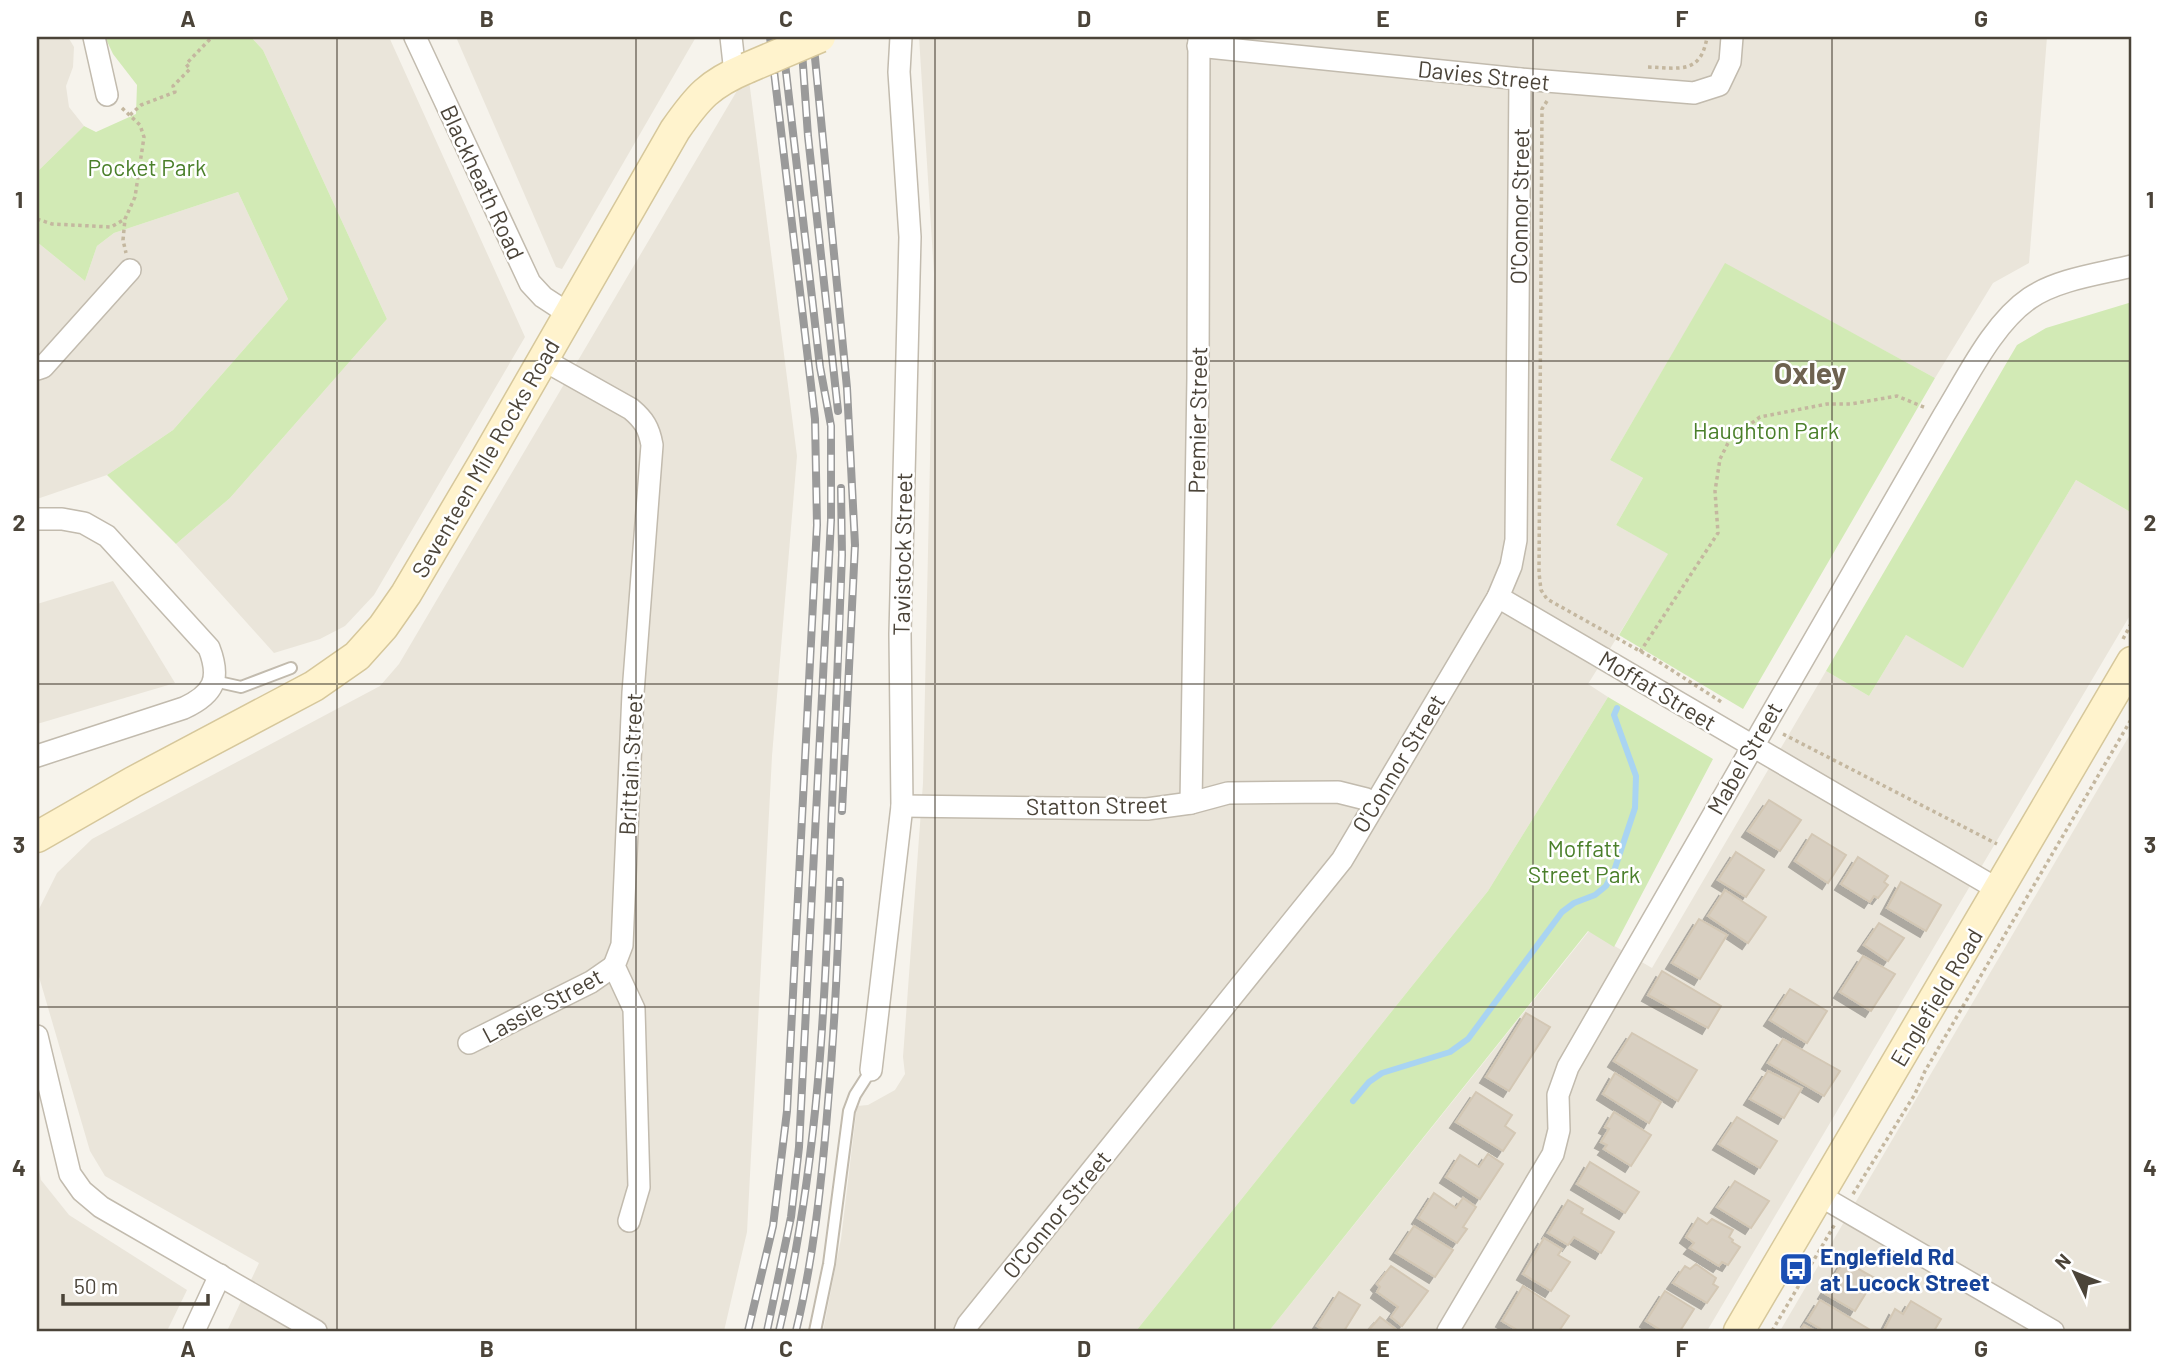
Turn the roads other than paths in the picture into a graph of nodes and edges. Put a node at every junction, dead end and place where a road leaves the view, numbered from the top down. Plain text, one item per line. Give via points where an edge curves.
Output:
1 (94, 37) edge
2 (415, 37) edge
3 (731, 37) edge
4 (820, 37) edge
5 (901, 37) edge
6 (1732, 37) edge
7 (1199, 41) edge
8 (741, 70) junction
9 (1520, 79) junction
10 (107, 95) road end
11 (2132, 266) edge
12 (130, 270) road end
13 (569, 314) junction
14 (542, 359) junction
15 (37, 369) edge
16 (37, 519) edge
17 (1498, 597) junction
18 (2132, 663) edge
19 (291, 668) dead end
20 (214, 681) junction
21 (1751, 746) junction
22 (37, 756) edge
23 (1191, 803) junction
24 (1373, 804) junction
25 (902, 806) junction
26 (80, 813) junction
27 (37, 837) edge
28 (37, 859) edge
29 (1999, 890) junction
30 (614, 966) junction
31 (37, 1036) edge
32 (469, 1043) dead end
33 (39, 1056) edge
34 (871, 1070) joint
35 (1831, 1202) junction
36 (629, 1221) dead end
37 (220, 1275) junction
38 (194, 1331) edge
39 (316, 1331) edge
40 (815, 1331) edge
41 (965, 1331) edge
42 (1448, 1331) edge
43 (1739, 1331) edge
44 (2053, 1331) edge

1 - 10 street
2 - 13 street, Blackheath Road via 530,283
3 - 8 street
4 - 8 main road, Seventeen Mile Rocks Road, bridge
5 - 25 street, Tavistock Street via 899,72 910,237 900,620
6 - 9 street, Davies Street via 1730,62 1719,85 1694,93
7 - 9 street, Davies Street
7 - 23 street, Premier Street
8 - 13 main road, Seventeen Mile Rocks Road via 714,83 688,111
9 - 17 street, O'Connor Street via 1516,540
11 - 21 street, Mabel Street via 2059,285 2030,298 2001,325
12 - 15 street
13 - 14 main road, Seventeen Mile Rocks Road
14 - 26 main road, Seventeen Mile Rocks Road via 406,594 356,656 314,686
14 - 30 street, Brittain Street via 631,409 648,427 652,445 633,693 622,944
16 - 20 street via 84,523 107,536 209,648 215,664
17 - 21 street, Moffat Street
17 - 24 street, O'Connor Street
18 - 29 main road, Englefield Road
19 - 20 lane via 241,687
20 - 22 street via 206,695 184,708
21 - 29 street, Moffat Street
21 - 42 street, Mabel Street via 1568,1067 1558,1095 1559,1130 1553,1154
23 - 24 street, Statton Street via 1228,793 1338,792
23 - 25 street, Statton Street via 1147,809
24 - 41 street, O'Connor Street via 1342,860
25 - 34 street, Tavistock Street
26 - 27 main road, Seventeen Mile Rocks Road
26 - 28 main road, Seventeen Mile Rocks Road
29 - 35 main road, Englefield Road
30 - 32 street, Lassie Street
30 - 36 street via 634,1009 639,1187
31 - 33 street
33 - 37 street via 70,1174 82,1191 101,1207
34 - 40 lane via 849,1111 829,1264
35 - 43 main road, Englefield Road
35 - 44 street
37 - 38 street
37 - 39 street

